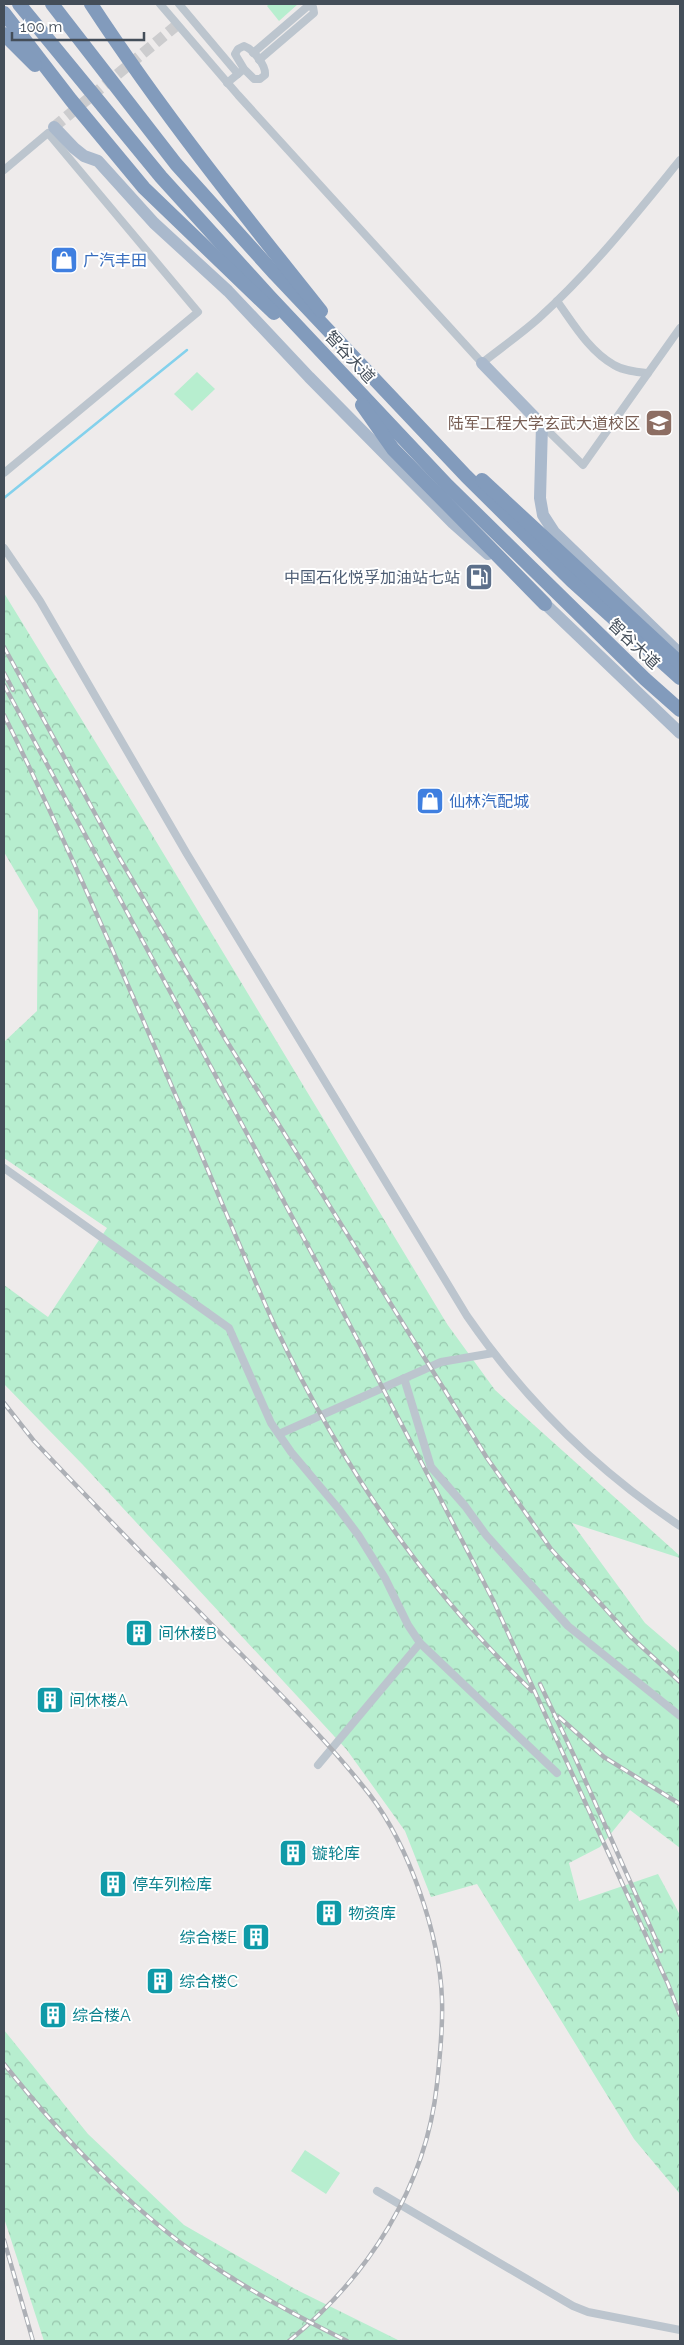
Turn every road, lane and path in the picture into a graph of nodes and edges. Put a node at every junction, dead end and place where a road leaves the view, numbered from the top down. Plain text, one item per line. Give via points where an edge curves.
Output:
1 (19, 4) edge
2 (52, 4) edge
3 (91, 4) edge
4 (160, 4) edge
5 (179, 4) edge
6 (4, 13) edge
7 (4, 34) edge
8 (253, 53) junction
9 (259, 60) junction
10 (244, 69) junction
11 (238, 74) junction
12 (227, 83) junction
13 (71, 100) junction
14 (51, 130) junction
15 (680, 160) edge
16 (4, 170) edge
17 (557, 301) junction
18 (680, 328) edge
19 (331, 362) junction
20 (482, 363) junction
21 (648, 373) junction
22 (384, 388) junction
23 (542, 425) junction
24 (4, 473) edge
25 (4, 548) edge
26 (546, 604) junction
27 (680, 654) edge
28 (680, 664) edge
29 (680, 678) edge
30 (680, 710) edge
31 (680, 733) edge
32 (4, 1168) edge
33 (493, 1353) junction
34 (404, 1378) junction
35 (279, 1434) junction
36 (680, 1526) edge
37 (420, 1643) junction
38 (680, 1716) edge
39 (318, 1766) dead end
40 (557, 1774) dead end
41 (377, 2191) dead end
42 (680, 2330) edge

1 - 19 highway, 智谷大道 via 161,177
2 - 22 highway, 智谷大道 via 176,164
3 - 22 highway via 220,185
4 - 12 street
5 - 11 street
6 - 13 highway
7 - 13 highway
8 - 9 street
8 - 9 street via 308,6 313,7 314,13
8 - 10 street via 244,46 236,51
9 - 10 street via 265,69 263,78 254,79
10 - 11 street
11 - 12 street
12 - 20 street
13 - 19 highway via 144,188 256,297
14 - 16 street
14 - 24 street via 198,312
14 - 26 main road via 84,156 98,161 154,223 228,292 453,523
15 - 17 street via 619,234
17 - 20 street
17 - 21 street via 578,331 614,366
18 - 21 street
19 - 26 highway via 393,449
19 - 30 highway, 智谷大道 via 454,492
20 - 23 main road
21 - 23 street via 582,465
22 - 28 highway
22 - 29 highway, 智谷大道 via 466,476 572,581
23 - 27 main road via 540,498 543,515 554,532 581,560
25 - 33 street via 40,601 186,854 467,1316
26 - 31 main road
32 - 35 street via 229,1328 258,1397
33 - 34 street via 440,1362
33 - 36 street via 569,1438 637,1497
34 - 35 street
34 - 38 street via 431,1467 486,1535 568,1626
35 - 37 street via 358,1536
37 - 39 street
37 - 40 street
41 - 42 street via 573,2306 588,2312

